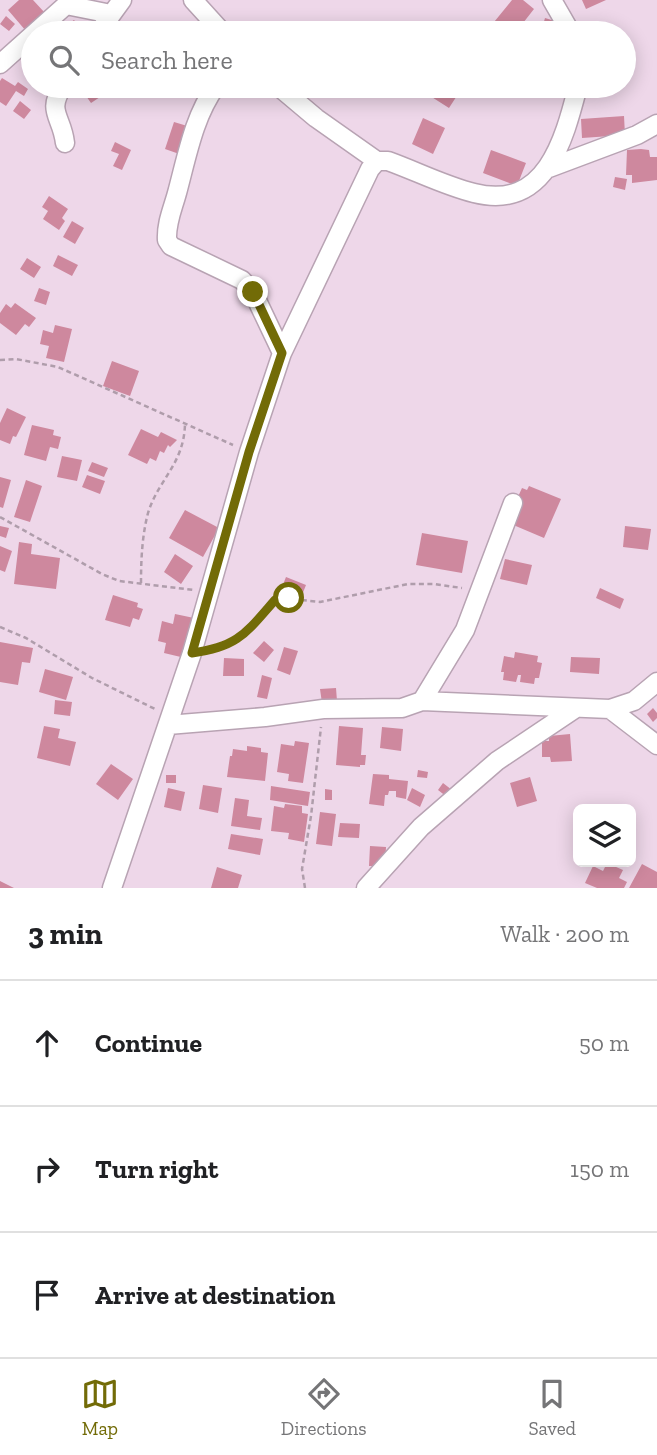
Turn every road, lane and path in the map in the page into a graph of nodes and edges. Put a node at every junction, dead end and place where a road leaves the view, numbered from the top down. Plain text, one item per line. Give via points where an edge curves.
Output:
1 (193, 0) edge
2 (552, 0) edge
3 (68, 3) edge
4 (116, 7) edge
5 (46, 21) edge
6 (212, 21) edge
7 (564, 21) edge
8 (21, 44) edge
9 (0, 64) edge
10 (57, 98) edge
11 (207, 98) edge
12 (292, 98) edge
13 (576, 98) edge
14 (657, 124) edge
15 (65, 142) dead end
16 (377, 162) junction
17 (549, 168) junction
18 (282, 353) junction
19 (0, 360) edge
20 (185, 424) junction
21 (249, 452) junction
22 (513, 503) dead end
23 (0, 517) edge
24 (141, 583) junction
25 (480, 591) junction
26 (211, 592) junction
27 (0, 627) edge
28 (192, 653) junction
29 (657, 682) edge
30 (422, 701) junction
31 (576, 708) junction
32 (323, 709) junction
33 (610, 709) junction
34 (169, 721) junction
35 (657, 745) edge
36 (112, 888) edge
37 (305, 888) edge
38 (366, 888) edge

1 - 6 street
2 - 7 street
3 - 4 street
3 - 5 street
8 - 9 street
10 - 15 street via 54,109
11 - 18 street via 169,218 167,240 242,280 253,292
12 - 16 street
13 - 17 street
14 - 17 street
16 - 17 street via 388,161 474,193 504,196 520,193
16 - 18 street
18 - 21 street
19 - 20 path via 58,368
20 - 21 path
20 - 24 path via 181,453 148,512
21 - 26 street
22 - 25 street
23 - 24 path via 103,574
24 - 26 path
25 - 28 path via 434,583 320,602 282,598 233,643
25 - 30 street via 465,630
26 - 28 street
27 - 34 path
28 - 34 street
29 - 33 street via 634,701
30 - 31 street
30 - 32 street via 402,708
31 - 33 street
31 - 38 street via 497,761 421,827
32 - 34 street via 265,718
32 - 37 path via 302,869
33 - 35 street
34 - 36 street

